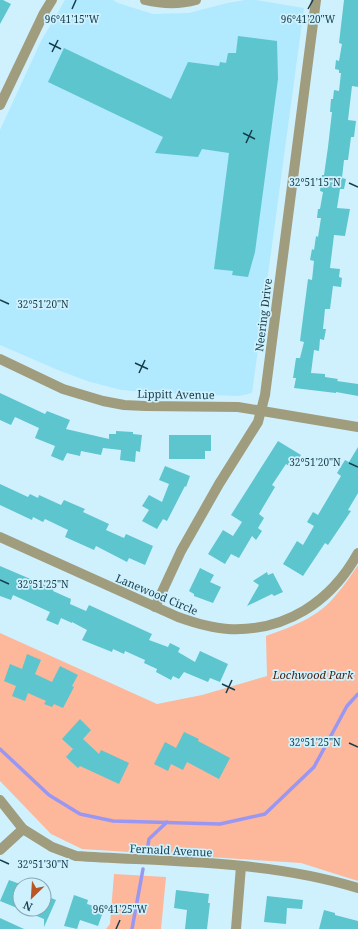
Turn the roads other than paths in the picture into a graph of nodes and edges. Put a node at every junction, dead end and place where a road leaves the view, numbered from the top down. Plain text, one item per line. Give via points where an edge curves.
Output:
1 (52, 0) edge
2 (145, 0) edge
3 (196, 0) edge
4 (316, 0) edge
5 (0, 104) edge
6 (0, 359) edge
7 (261, 411) junction
8 (358, 427) edge
9 (0, 537) edge
10 (358, 553) edge
11 (155, 607) junction
12 (0, 800) edge
13 (23, 828) junction
14 (0, 850) edge
15 (241, 866) junction
16 (358, 888) edge
17 (236, 929) edge

1 - 5 street
2 - 3 street via 183,4
4 - 7 street, Neering Drive
6 - 7 street, Lippitt Avenue via 63,389 103,401 124,405 238,407
7 - 8 street, Lippitt Avenue
7 - 11 street, Neering Drive via 258,422 180,551
9 - 11 street, Lanewood Circle
10 - 11 street, Lanewood Circle via 334,586 318,602 290,618 264,626 227,629 204,626
12 - 13 street, Fernald Avenue
13 - 14 street
13 - 15 street, Fernald Avenue via 52,847 76,856
15 - 16 street, Fernald Avenue via 315,877
15 - 17 street

